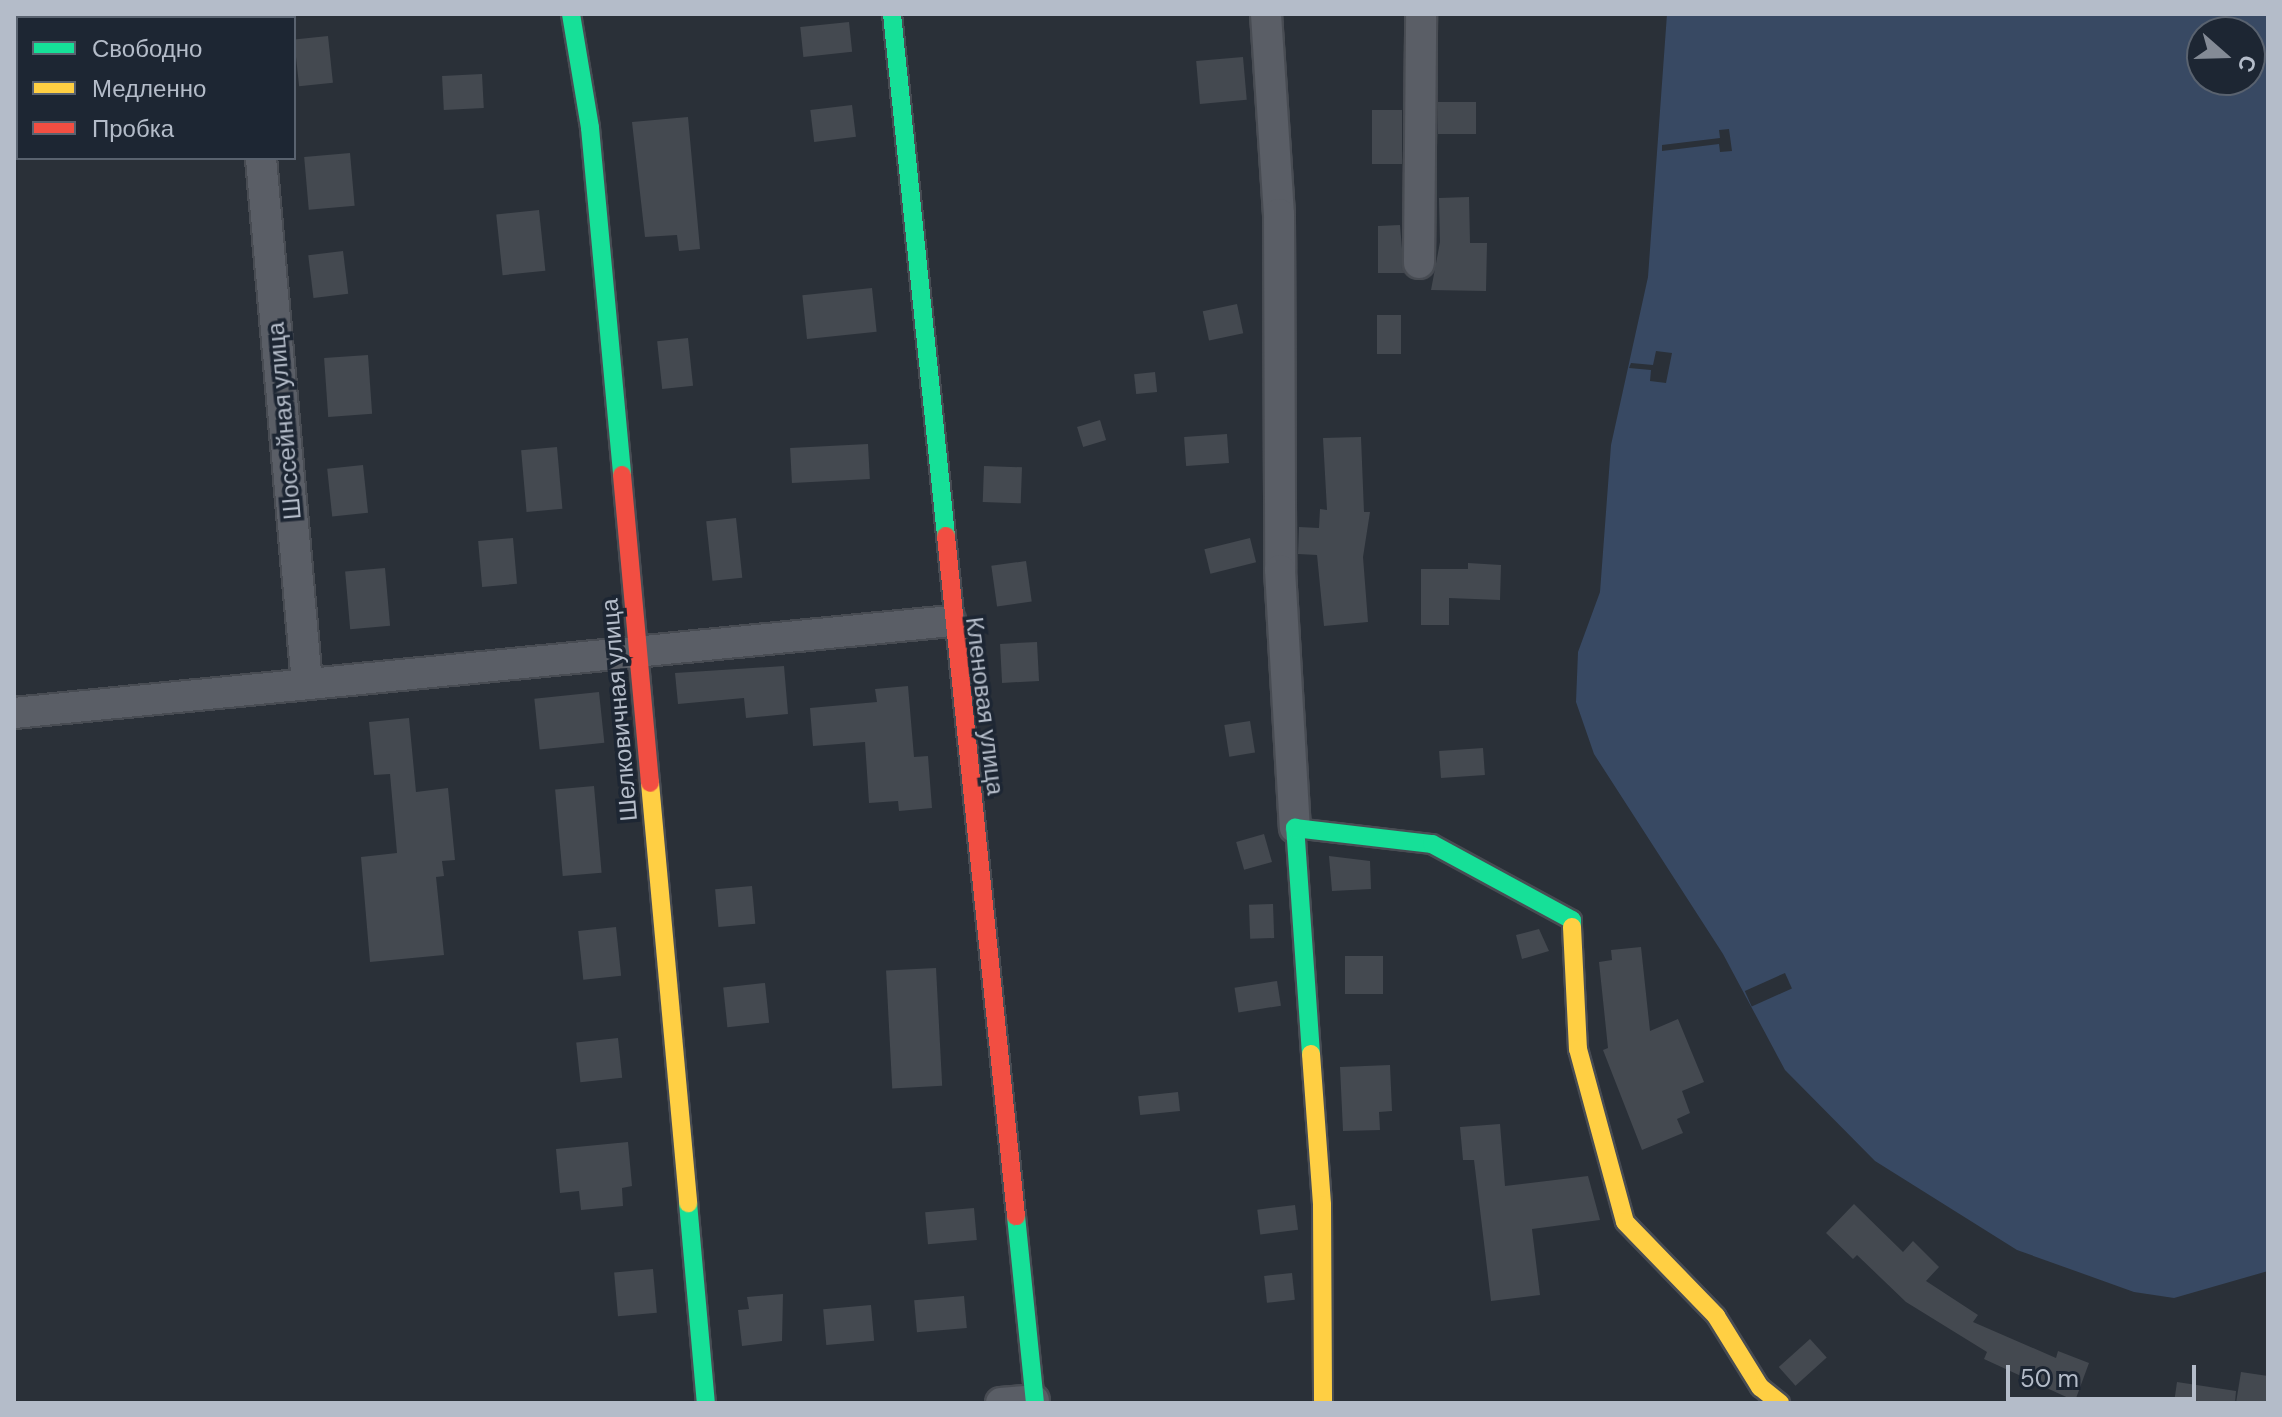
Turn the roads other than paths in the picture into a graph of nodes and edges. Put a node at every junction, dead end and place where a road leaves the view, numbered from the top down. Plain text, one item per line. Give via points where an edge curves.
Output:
1 (571, 14) edge
2 (892, 14) edge
3 (1266, 14) edge
4 (1421, 14) edge
5 (261, 160) edge
6 (1419, 263) dead end
7 (950, 621) junction
8 (638, 651) junction
9 (307, 684) junction
10 (14, 713) edge
11 (1295, 828) junction
12 (1035, 1401) edge
13 (706, 1403) edge
14 (1001, 1403) edge
15 (1323, 1403) edge
16 (1780, 1403) edge

1 - 8 street, Шелковичная улица via 590,128
2 - 7 street, Кленовая улица
3 - 11 street via 1279,214 1280,570
4 - 6 street
5 - 9 street, Шоссейная улица
7 - 8 street
7 - 12 street, Кленовая улица
8 - 9 street
8 - 13 street, Шелковичная улица
9 - 10 street
11 - 15 street via 1322,1205
11 - 16 street via 1432,844 1572,920 1578,1049 1625,1222 1716,1316 1760,1387
12 - 14 street

